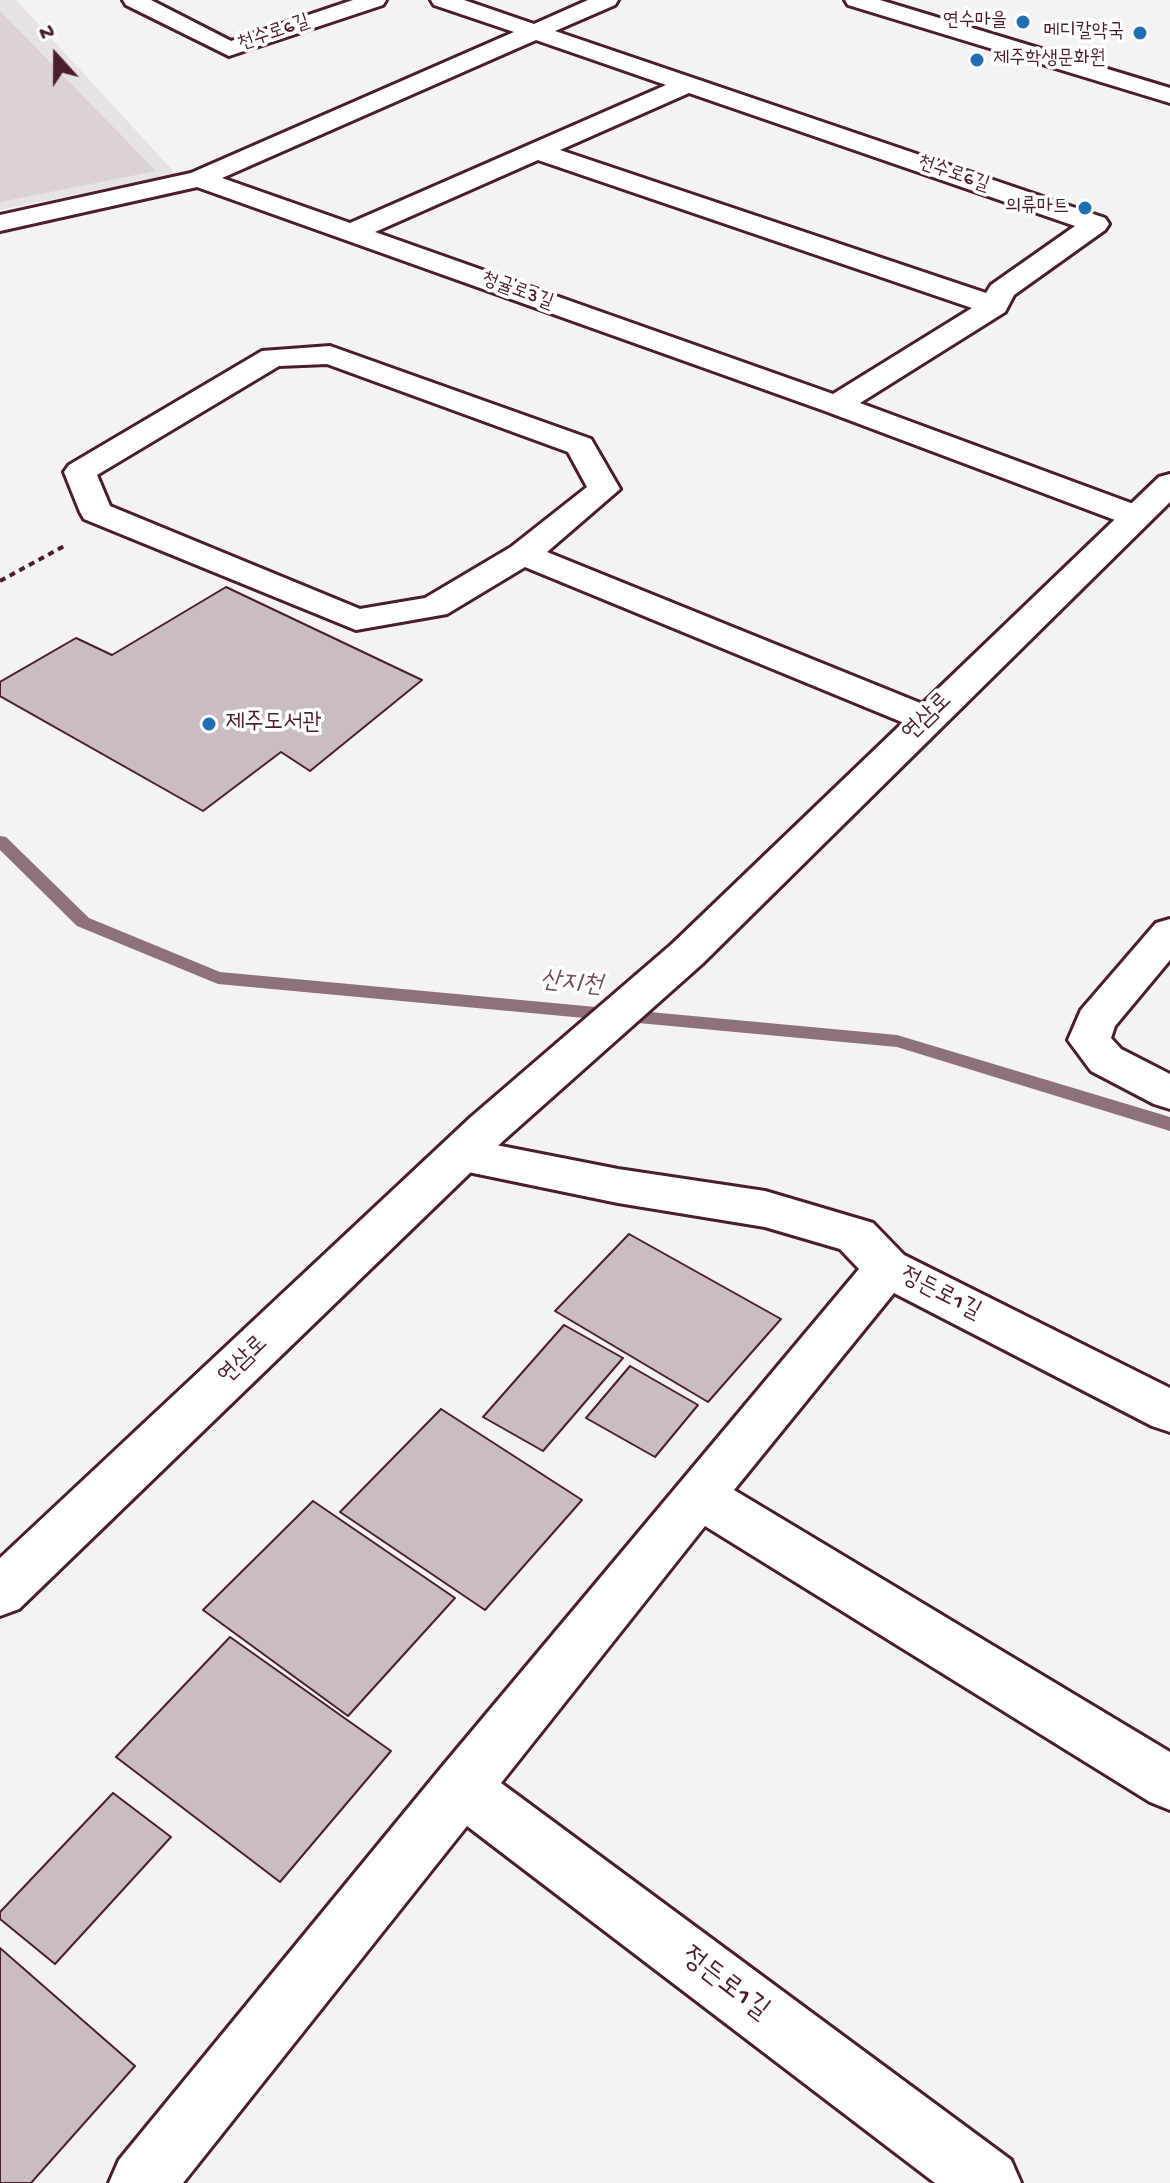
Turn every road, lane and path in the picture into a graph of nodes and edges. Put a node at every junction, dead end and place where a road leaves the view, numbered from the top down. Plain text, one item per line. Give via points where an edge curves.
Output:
1 (134, 0) edge
2 (375, 0) edge
3 (442, 0) edge
4 (607, 0) edge
5 (856, 0) edge
6 (533, 32) junction
7 (686, 85) junction
8 (1170, 96) edge
9 (537, 151) junction
10 (199, 179) junction
11 (0, 223) edge
12 (351, 233) junction
13 (995, 306) junction
14 (836, 405) junction
15 (1157, 500) edge
16 (523, 554) junction
17 (927, 719) junction
18 (1170, 933) edge
19 (1170, 1093) edge
20 (474, 1142) junction
21 (887, 1268) junction
22 (1170, 1411) edge
23 (699, 1495) junction
24 (0, 1592) edge
25 (1170, 1783) edge
26 (461, 1787) junction
27 (159, 2177) edge
28 (988, 2183) edge

1 - 2 street, 천수로6길 via 229,49
3 - 6 street, 천수로6길
4 - 6 street
5 - 8 street
6 - 7 street, 천수로6길
6 - 10 street
7 - 9 street
7 - 13 street, 천수로6길 via 1095,224 1001,291
9 - 12 street
9 - 13 street
10 - 11 street
10 - 12 street, 청귤로3길
12 - 14 street, 청귤로3길
13 - 14 street, 천수로6길
14 - 15 street
15 - 17 street, 연삼로
16 - 16 street via 435,607 356,620 96,512 80,472 272,357 330,355 580,446 604,489
16 - 17 street
17 - 20 street, 연삼로 via 687,954
18 - 19 street via 1096,1021 1089,1040 1106,1060
20 - 21 street via 618,1186 765,1209 856,1236
20 - 24 street, 연삼로
21 - 22 street, 정든로1길
21 - 23 street, 정든로1길
23 - 25 street
23 - 26 street, 정든로1길
26 - 27 street, 정든로1길
26 - 28 street, 정든로1길

